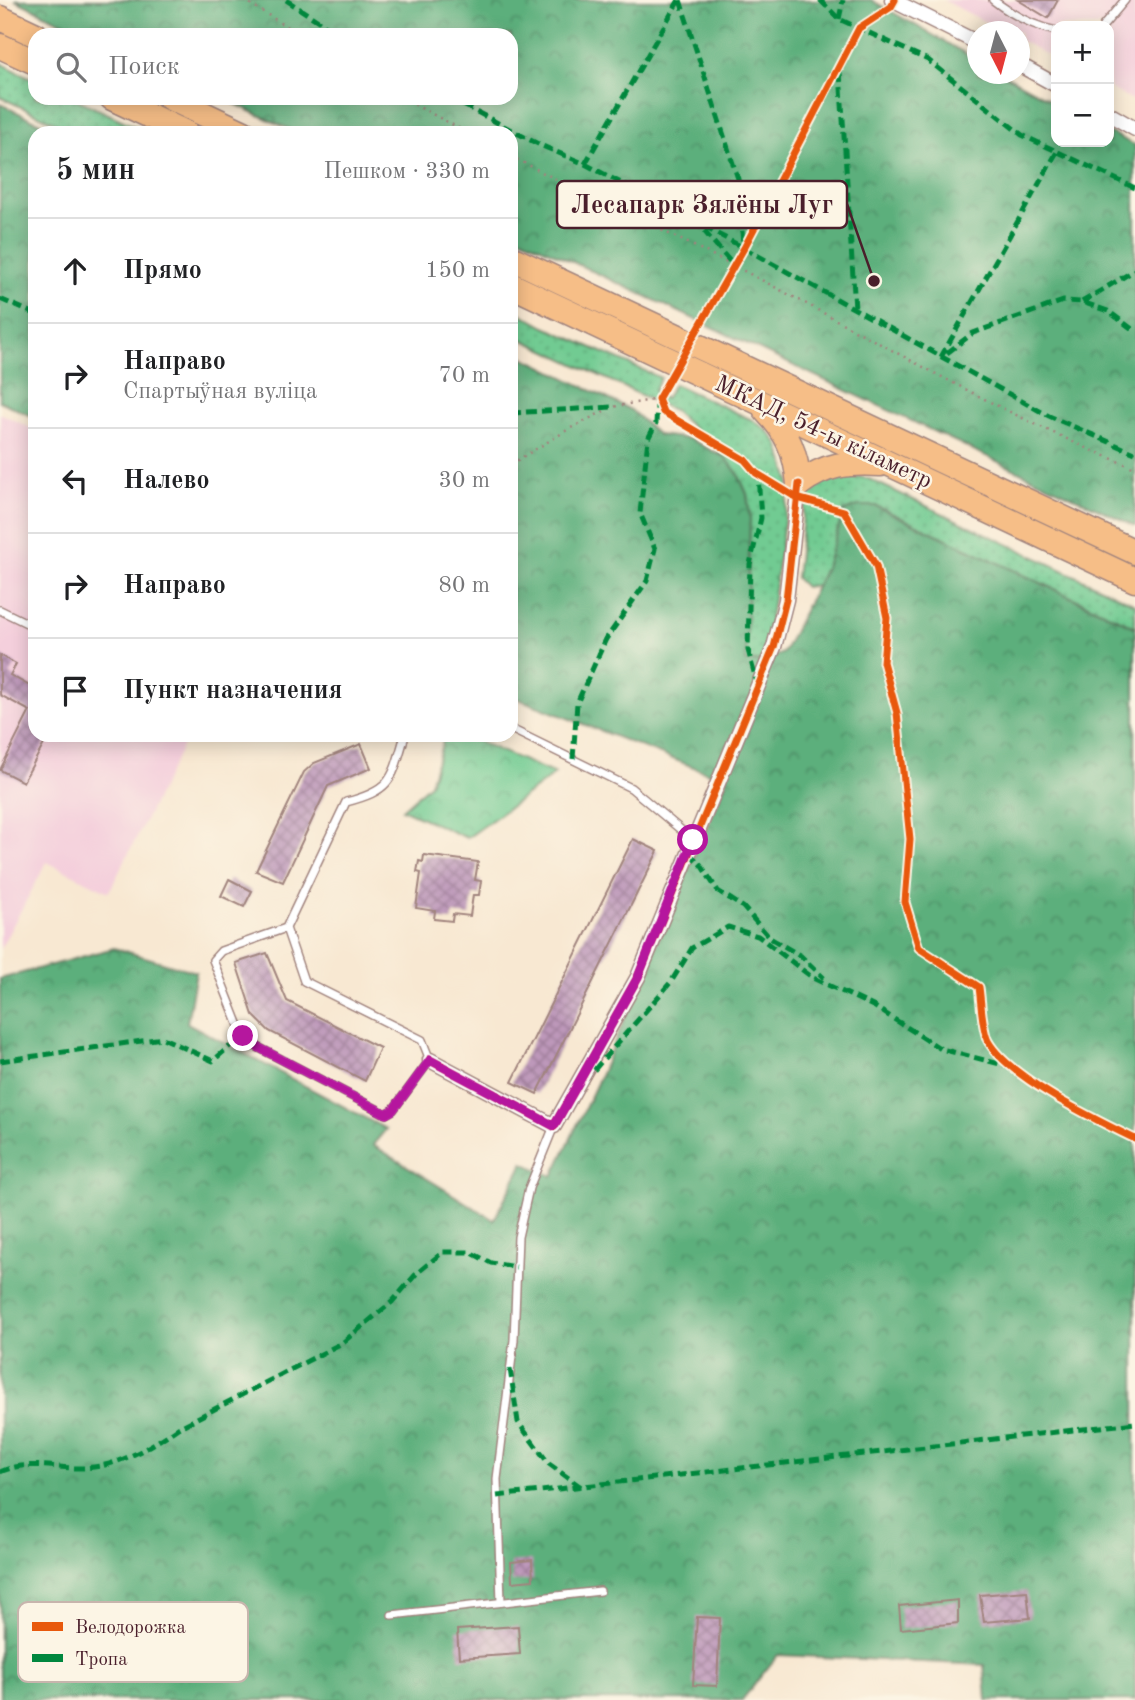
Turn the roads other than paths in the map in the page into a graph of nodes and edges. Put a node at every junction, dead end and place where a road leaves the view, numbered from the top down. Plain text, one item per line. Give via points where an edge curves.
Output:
1 (993, 0) edge
2 (1125, 0) edge
3 (891, 4) edge
4 (0, 18) edge
5 (1107, 21) edge
6 (1051, 30) edge
7 (28, 31) edge
8 (967, 39) edge
9 (0, 46) edge
10 (28, 59) edge
11 (1030, 71) edge
12 (1054, 84) edge
13 (127, 105) edge
14 (185, 105) edge
15 (1114, 117) edge
16 (171, 126) edge
17 (229, 126) edge
18 (1135, 129) edge
19 (518, 261) edge
20 (518, 288) edge
21 (755, 401) junction
22 (889, 464) junction
23 (799, 484) junction
24 (1135, 552) edge
25 (1135, 580) edge
26 (0, 610) edge
27 (28, 624) edge
28 (518, 732) edge
29 (401, 742) edge
30 (693, 840) junction
31 (285, 928) junction
32 (430, 1060) junction
33 (554, 1126) junction
34 (600, 1591) dead end
35 (501, 1602) junction
36 (391, 1615) dead end

1 - 6 lane
2 - 5 lane
3 - 8 street
4 - 7 highway
9 - 10 highway
11 - 12 street
13 - 16 highway
14 - 17 highway
15 - 18 street
19 - 24 highway, МКАД, 54-ы кіламетр
20 - 21 highway, МКАД, 54-ы кіламетр
21 - 22 highway, МКАД, 54-ы кіламетр
21 - 23 highway via 790,439
22 - 23 highway via 831,466
22 - 25 highway, МКАД, 54-ы кіламетр
23 - 30 street via 786,600 774,647
26 - 27 lane
28 - 30 lane via 631,788
29 - 31 lane via 391,779 369,796 346,802
30 - 33 street via 638,977
31 - 32 lane via 304,981 422,1040
31 - 32 lane via 221,951 213,960 243,1036 250,1043 386,1114
32 - 33 street
33 - 35 lane via 529,1188 518,1237 514,1340 497,1479
34 - 35 lane
35 - 36 lane

